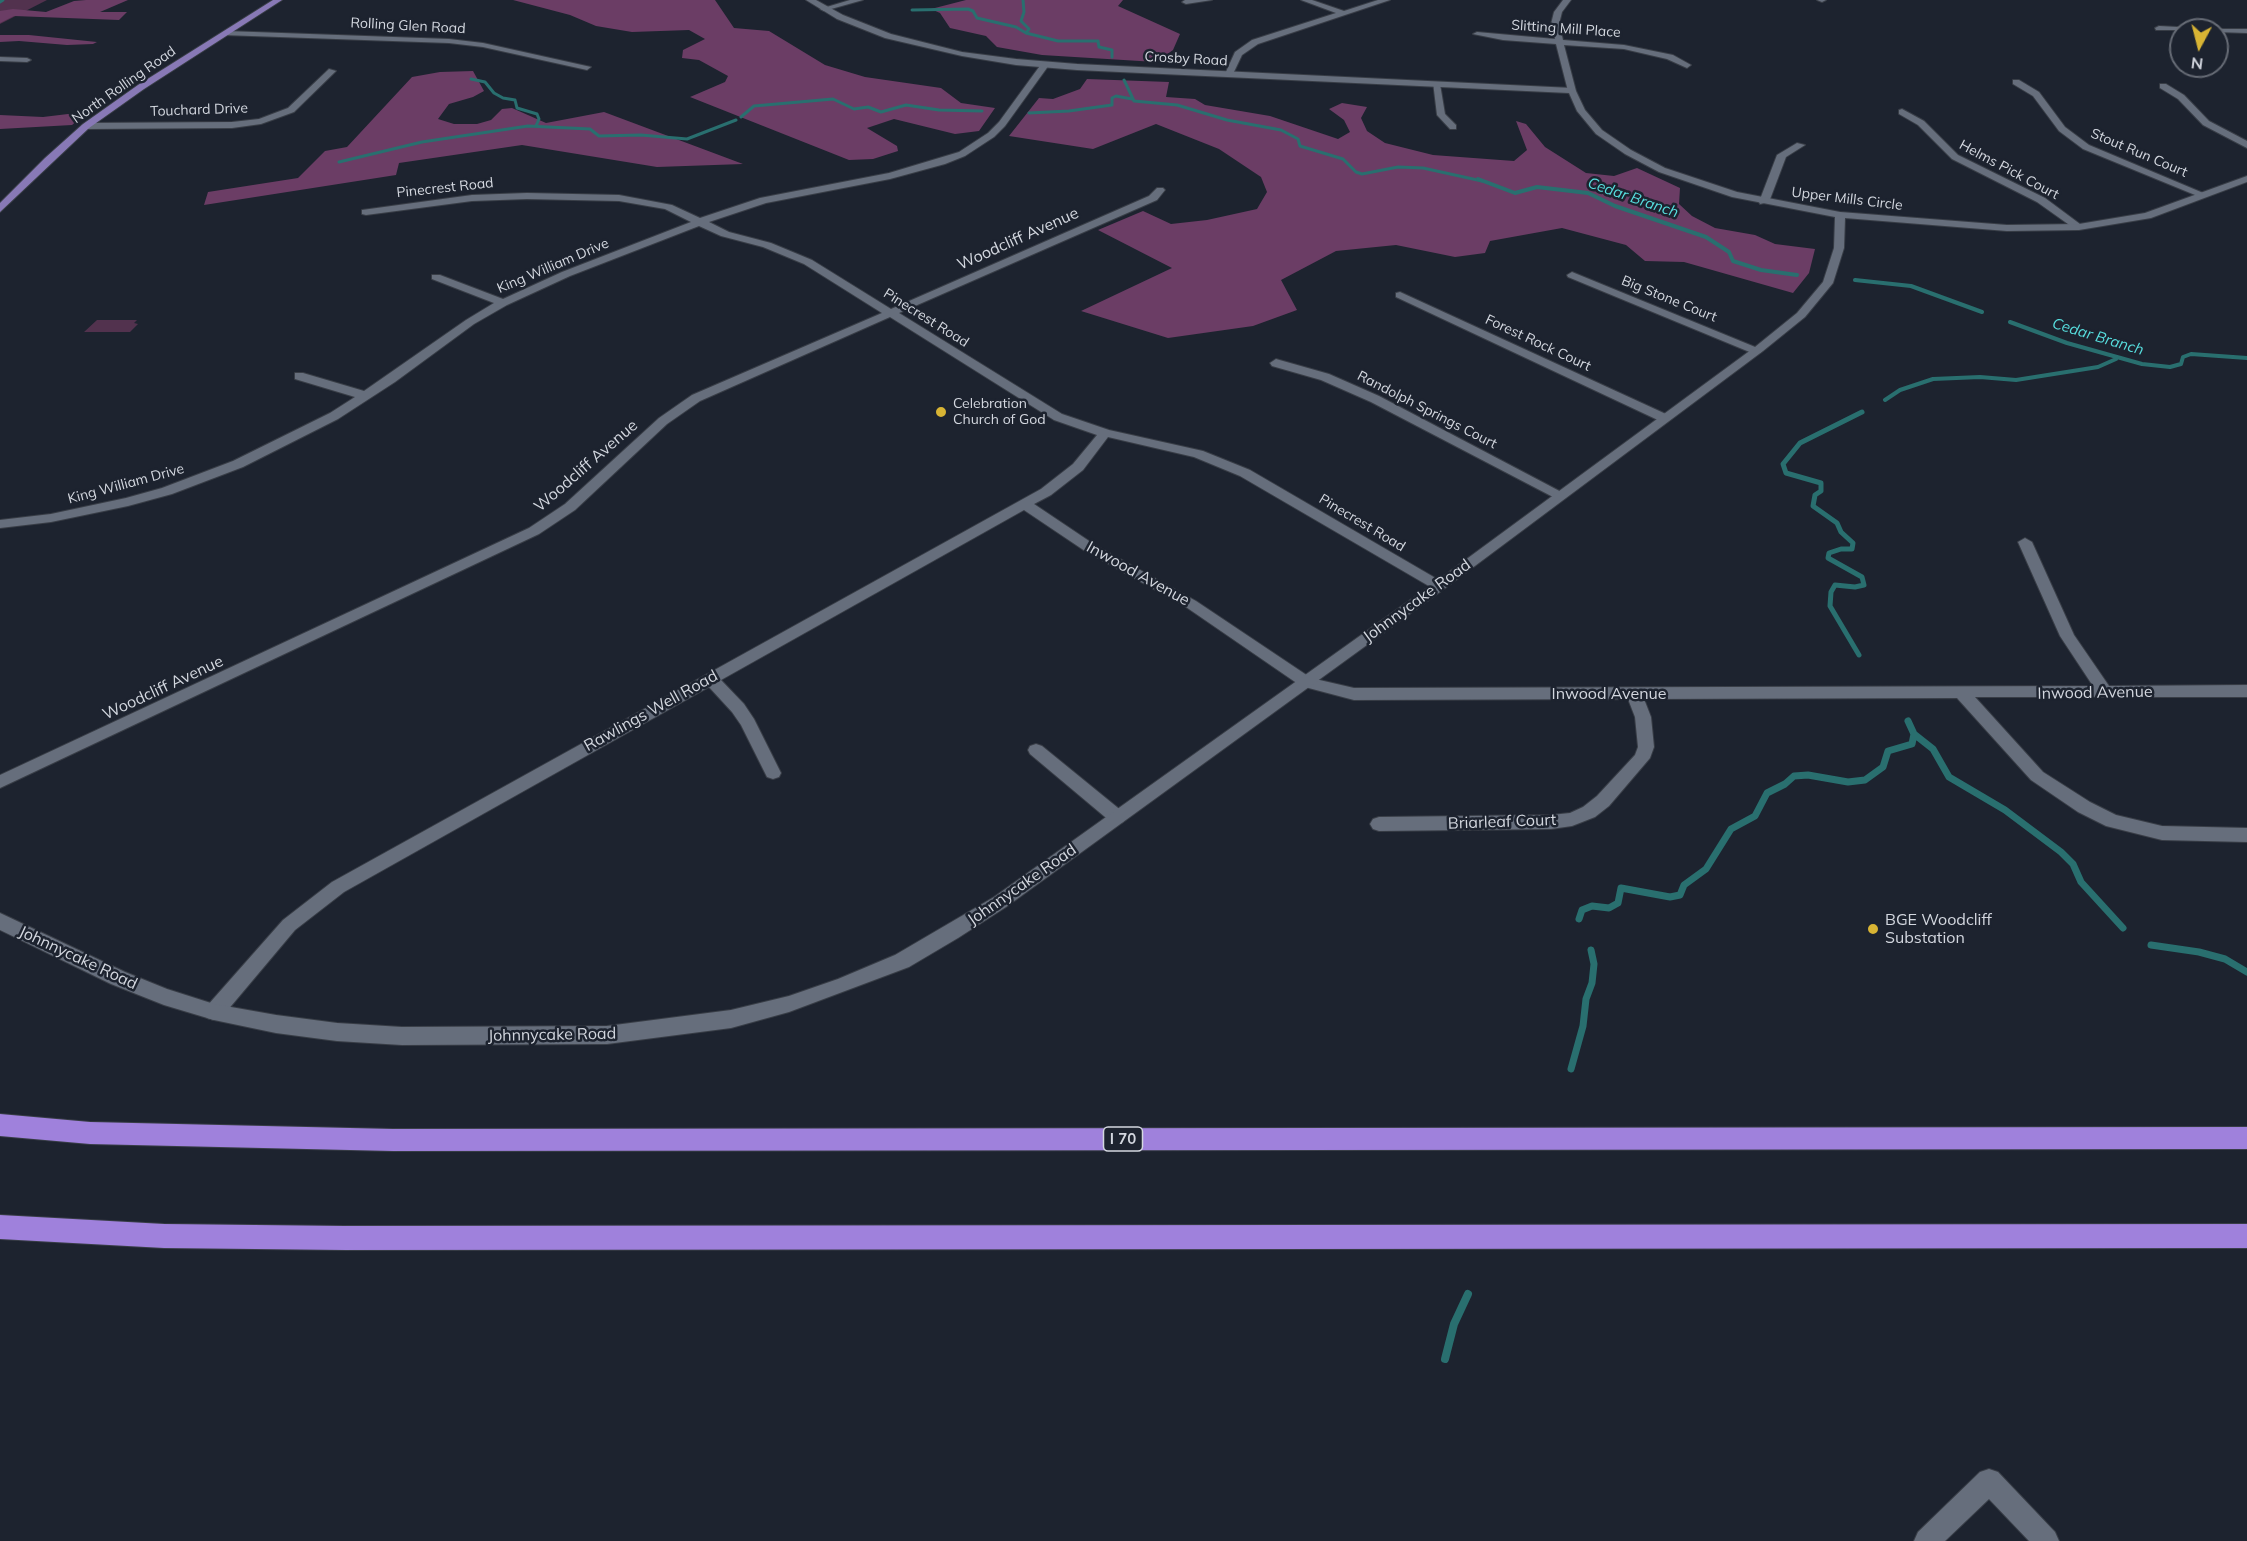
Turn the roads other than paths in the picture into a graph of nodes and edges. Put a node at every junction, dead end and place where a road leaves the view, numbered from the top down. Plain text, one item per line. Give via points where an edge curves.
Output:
1 (278, 0) edge
2 (810, 0) edge
3 (859, 0) edge
4 (1208, 0) edge
5 (1305, 0) edge
6 (1386, 0) edge
7 (1567, 0) edge
8 (1186, 2) dead end
9 (824, 9) junction
10 (1345, 14) junction
11 (2159, 28) dead end
12 (2169, 28) edge
13 (2229, 30) edge
14 (2247, 31) edge
15 (225, 33) junction
16 (1477, 34) dead end
17 (1559, 41) junction
18 (0, 59) edge
19 (27, 60) dead end
20 (1045, 65) junction
21 (1687, 65) dead end
22 (587, 67) dead end
23 (332, 71) dead end
24 (1229, 74) junction
25 (2016, 82) dead end
26 (1436, 84) junction
27 (2163, 86) dead end
28 (1572, 91) junction
29 (1902, 112) dead end
30 (86, 126) junction
31 (1453, 126) dead end
32 (1800, 145) dead end
33 (2247, 145) edge
34 (2247, 179) edge
35 (1160, 190) dead end
36 (2203, 195) junction
37 (1764, 202) junction
38 (0, 209) edge
39 (366, 212) dead end
40 (1840, 215) junction
41 (700, 222) junction
42 (2079, 227) junction
43 (1572, 275) dead end
44 (436, 277) dead end
45 (1400, 295) dead end
46 (503, 303) junction
47 (890, 314) junction
48 (1756, 351) junction
49 (1276, 363) dead end
50 (299, 376) dead end
51 (366, 396) junction
52 (1664, 418) junction
53 (1105, 433) junction
54 (1560, 495) junction
55 (1024, 504) junction
56 (0, 524) edge
57 (2025, 542) dead end
58 (1439, 586) junction
59 (709, 678) junction
60 (1306, 682) junction
61 (2247, 691) edge
62 (2106, 693) junction
63 (1634, 694) junction
64 (1963, 694) junction
65 (1036, 750) dead end
66 (773, 773) dead end
67 (0, 782) edge
68 (1117, 817) junction
69 (1379, 824) dead end
70 (2247, 835) edge
71 (0, 921) edge
72 (214, 1012) junction
73 (0, 1125) edge
74 (2247, 1138) edge
75 (0, 1227) edge
76 (2247, 1236) edge
77 (1927, 1541) edge
78 (2046, 1541) edge

1 - 15 main road, North Rolling Road
2 - 9 street, Crosby Road
3 - 9 street
4 - 8 street
5 - 10 street
6 - 10 street
7 - 17 street, Upper Mills Circle via 1556,17
9 - 20 street, Crosby Road via 912,43
10 - 24 street via 1255,42 1238,54
11 - 12 street
13 - 14 street
15 - 22 street, Rolling Glen Road via 449,41
15 - 30 main road, North Rolling Road
16 - 17 street, Slitting Mill Place
17 - 21 street, Slitting Mill Place via 1632,48
17 - 28 street, Upper Mills Circle
18 - 19 street
20 - 24 street, Crosby Road
20 - 41 street, King William Drive via 1002,124 962,154 892,176 764,200
23 - 30 street, Touchard Drive via 291,110 261,121 232,125
24 - 26 street, Crosby Road
25 - 36 street, Stout Run Court via 2036,94 2062,129 2086,147
26 - 28 street, Crosby Road
26 - 31 street via 1442,115
27 - 33 street via 2181,97 2206,123
28 - 37 street, Upper Mills Circle via 1589,122 1628,152 1681,177
29 - 42 street, Helms Pick Court via 1921,123 1955,157 2041,200
30 - 38 main road, North Rolling Road
32 - 37 street via 1782,155
34 - 36 street, Upper Mills Circle
35 - 47 street, Woodcliff Avenue via 1153,198
36 - 42 street, Upper Mills Circle via 2148,216
37 - 40 street, Upper Mills Circle
39 - 41 street, Pinecrest Road via 472,198 593,196 653,203
40 - 42 street, Upper Mills Circle via 2007,228
40 - 48 street, Johnnycake Road via 1839,248 1827,283 1801,315
41 - 46 street, King William Drive
41 - 47 street, Pinecrest Road via 725,234 788,252
43 - 48 street, Big Stone Court
44 - 46 street
45 - 52 street, Forest Rock Court
46 - 51 street, King William Drive
47 - 53 street, Pinecrest Road via 1039,407 1079,426
47 - 67 street, Woodcliff Avenue via 677,409 570,507 513,542
48 - 52 street, Johnnycake Road
49 - 54 street, Randolph Springs Court via 1376,399
50 - 51 street
51 - 56 street, King William Drive via 268,451 167,491 89,512
52 - 54 street, Johnnycake Road
53 - 55 street, Rawlings Well Road via 1066,478
53 - 58 street, Pinecrest Road via 1197,454 1245,472
54 - 58 street, Johnnycake Road
55 - 59 street, Rawlings Well Road
55 - 60 street, Inwood Avenue via 1090,548 1191,604
57 - 62 street via 2067,636
58 - 60 street, Johnnycake Road
59 - 66 street via 738,708
59 - 72 street, Rawlings Well Road via 338,887 289,925
60 - 63 street, Inwood Avenue via 1354,694
60 - 68 street, Johnnycake Road
61 - 62 street, Inwood Avenue
62 - 64 street, Inwood Avenue
63 - 64 street, Inwood Avenue
63 - 69 street, Briarleaf Court via 1643,717 1646,747 1642,758 1589,812 1551,822
64 - 70 street via 2037,776 2084,807 2112,820 2162,833
65 - 68 street
68 - 72 street, Johnnycake Road via 952,933 902,960 789,1004 731,1019 607,1035 402,1036 317,1029
71 - 72 street, Johnnycake Road via 118,978
73 - 74 highway, I 70 via 102,1134 393,1140
75 - 76 highway via 164,1236 345,1238
77 - 78 street via 1989,1481

